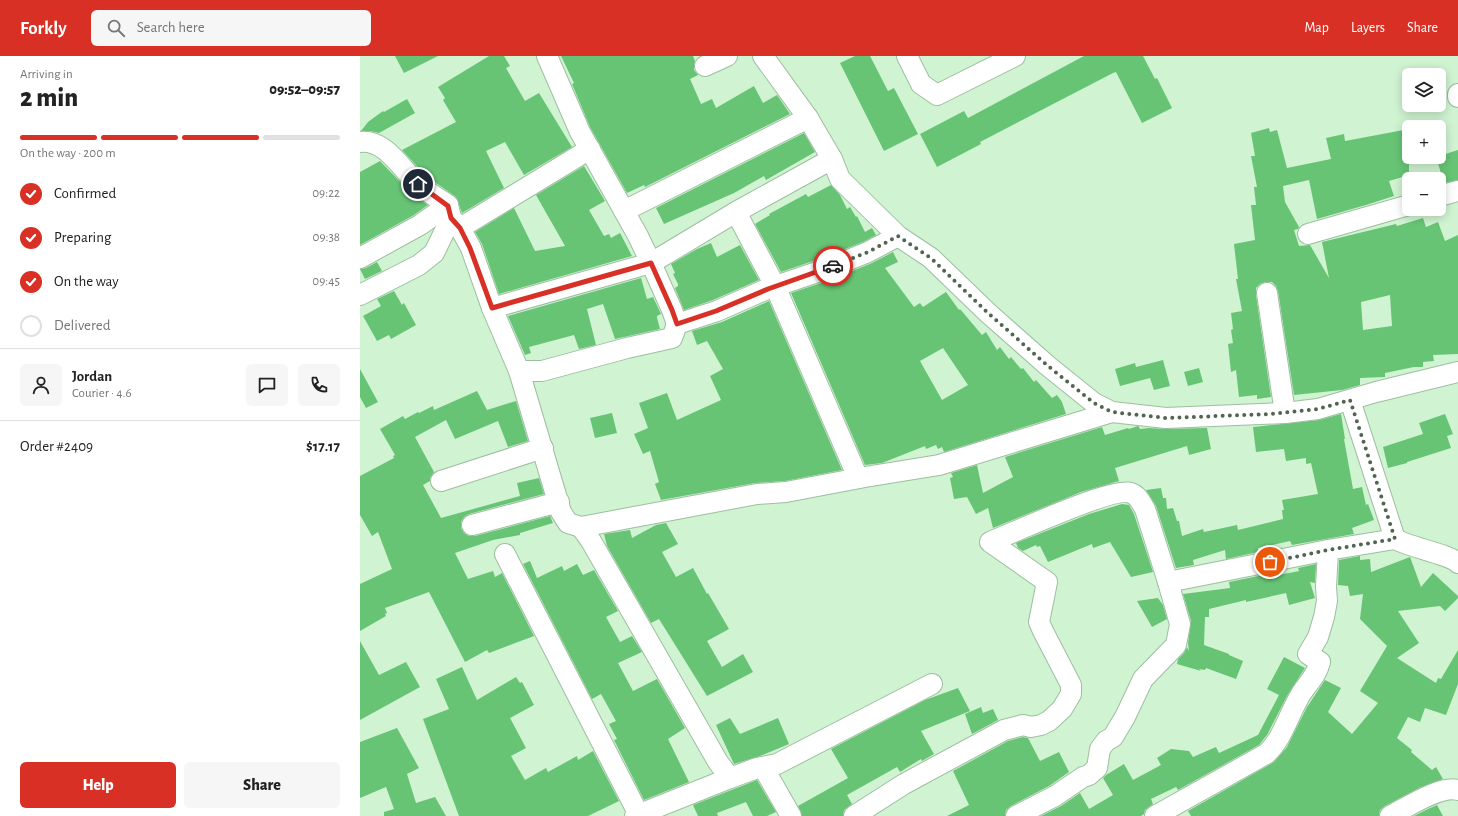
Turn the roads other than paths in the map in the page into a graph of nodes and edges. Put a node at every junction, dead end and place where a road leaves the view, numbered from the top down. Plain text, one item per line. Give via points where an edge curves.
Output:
1 (547, 56) edge
2 (727, 56) edge
3 (762, 56) edge
4 (907, 56) edge
5 (1015, 56) edge
6 (705, 66) dead end
7 (1458, 94) edge
8 (1458, 97) edge
9 (808, 118) junction
10 (360, 142) edge
11 (590, 149) junction
12 (832, 160) junction
13 (1458, 191) edge
14 (1446, 194) edge
15 (1402, 207) edge
16 (624, 211) junction
17 (736, 212) junction
18 (453, 217) junction
19 (1308, 234) dead end
20 (898, 236) junction
21 (360, 258) edge
22 (651, 263) junction
23 (775, 286) junction
24 (1267, 293) dead end
25 (360, 295) edge
26 (492, 308) junction
27 (677, 324) junction
28 (519, 371) junction
29 (1458, 372) edge
30 (1350, 400) junction
31 (1112, 412) junction
32 (1284, 413) junction
33 (543, 448) junction
34 (858, 478) junction
35 (441, 481) dead end
36 (559, 502) junction
37 (472, 525) dead end
38 (581, 527) junction
39 (1395, 539) junction
40 (1328, 550) junction
41 (505, 554) dead end
42 (1458, 563) edge
43 (1168, 582) junction
44 (932, 684) dead end
45 (763, 767) junction
46 (730, 778) junction
47 (1458, 790) edge
48 (783, 814) edge
49 (637, 815) edge
50 (854, 816) edge
51 (1016, 816) edge
52 (1155, 816) edge
53 (1390, 816) edge

1 - 11 street
2 - 6 street
3 - 9 street
4 - 5 street via 921,84 937,95
7 - 8 street
9 - 12 street
9 - 16 street
10 - 18 street via 372,143 394,157
11 - 16 street
11 - 18 street
12 - 17 street
12 - 20 street via 840,179
13 - 14 street
15 - 19 street
16 - 22 street
17 - 22 street
17 - 23 street
18 - 21 street via 420,225
18 - 25 street via 434,253 419,265
18 - 26 street via 470,248
20 - 23 street via 829,268
20 - 31 street via 931,258 1048,366 1094,403
22 - 26 street
22 - 27 street
23 - 27 street
23 - 34 street
24 - 32 street
26 - 28 street
27 - 28 street via 672,338 542,371
28 - 33 street
29 - 30 street
30 - 32 street via 1318,409
30 - 39 street
31 - 32 street via 1166,418
31 - 34 street via 939,465
33 - 35 street
33 - 36 street
34 - 38 street
36 - 37 street
36 - 38 street via 568,523
38 - 46 street via 592,541 718,762
39 - 40 street
39 - 42 street
40 - 43 street
40 - 52 street via 1327,602 1318,637 1308,654 1320,662 1319,667 1273,748
41 - 49 street
43 - 50 street via 1145,509 1139,498 1132,493 1124,492 1085,503 990,542 1047,582 1039,622 1071,685 1071,694 1062,709 1048,721 1036,726 1023,725 1004,730 904,784
43 - 51 street via 1180,624 1176,645 1143,679 1113,737 1100,749 1097,768 1055,796
44 - 45 street via 777,764
45 - 46 street
45 - 48 street
46 - 49 street
47 - 53 street via 1453,788 1434,794

